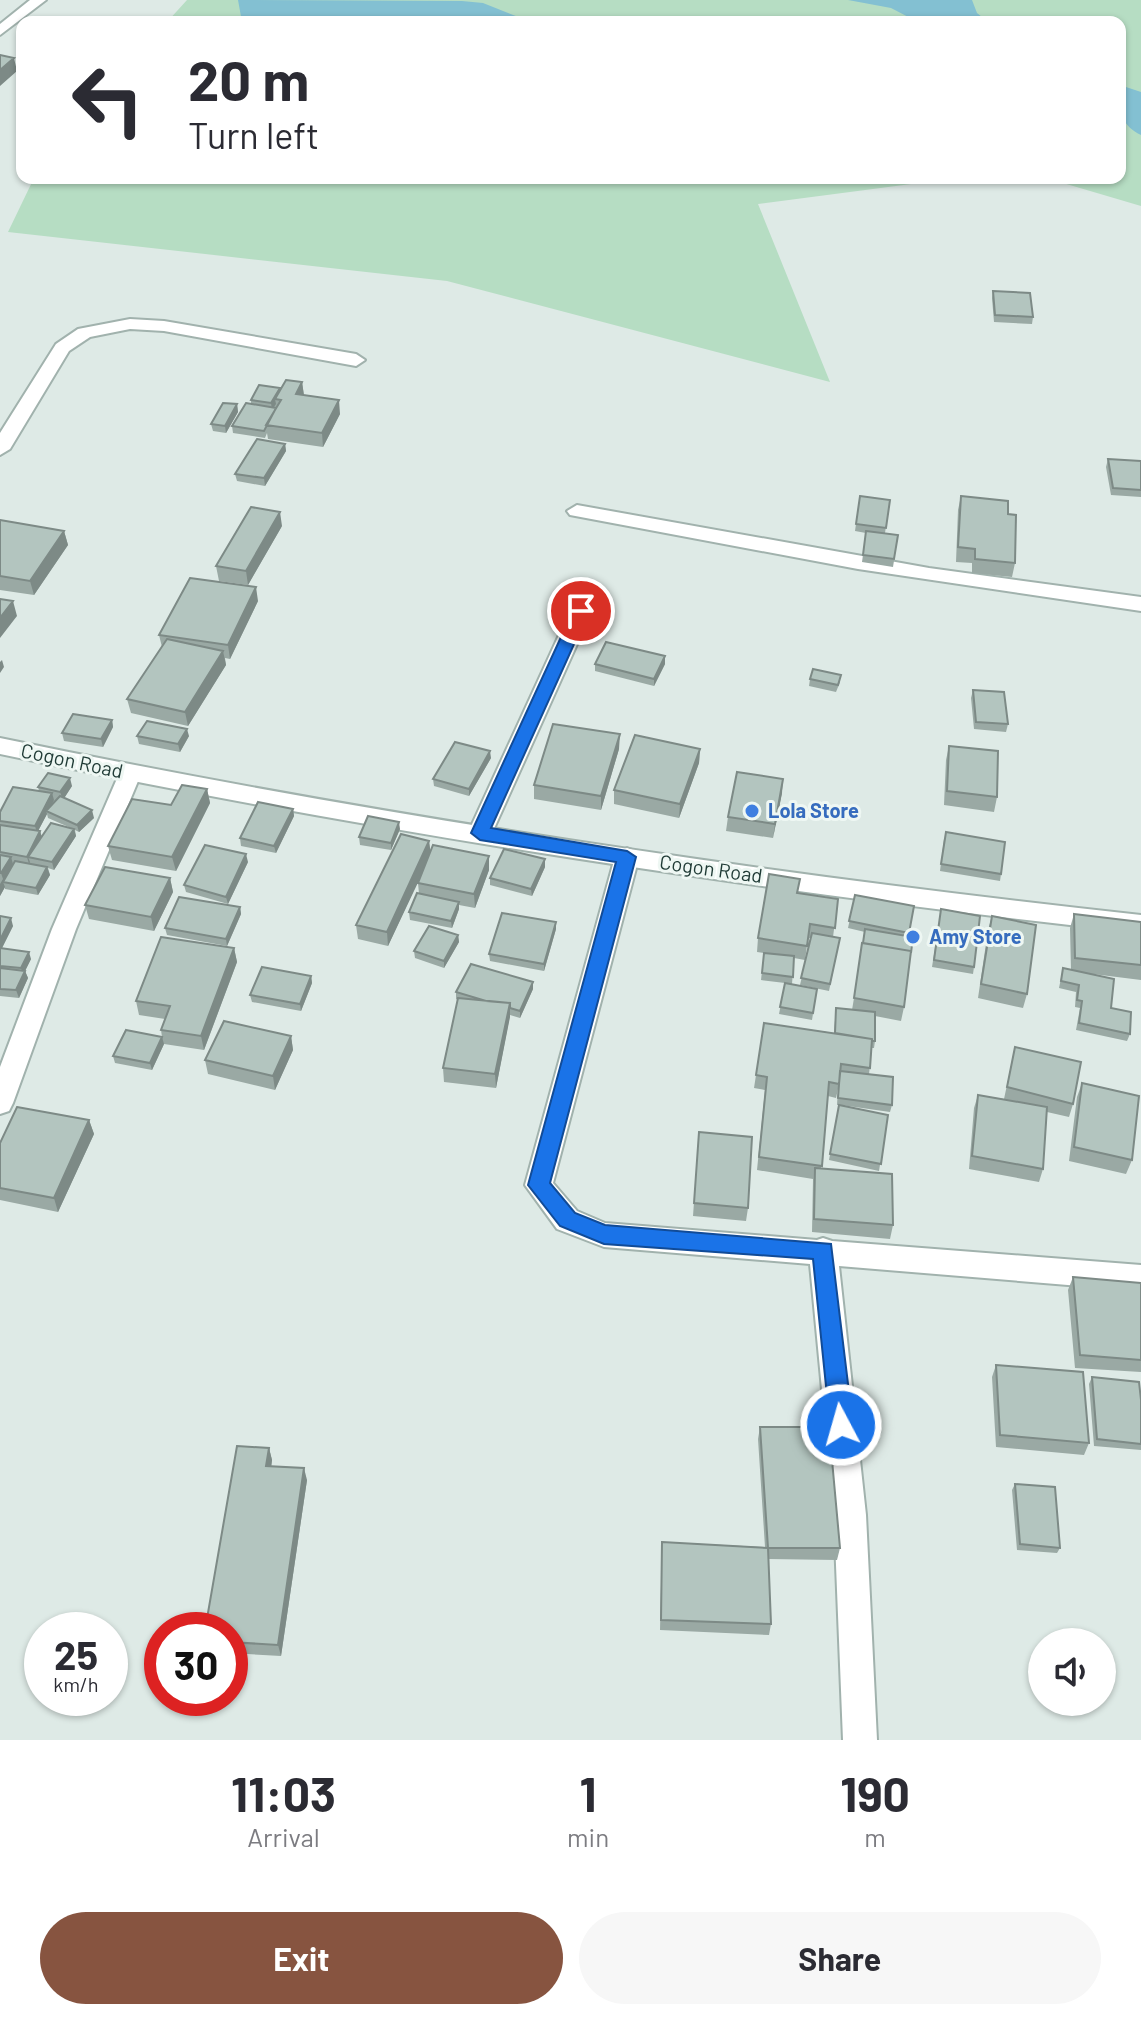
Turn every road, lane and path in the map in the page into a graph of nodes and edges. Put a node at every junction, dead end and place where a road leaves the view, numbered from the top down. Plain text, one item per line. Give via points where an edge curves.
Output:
1 (39, 0) edge
2 (19, 16) edge
3 (16, 18) edge
4 (0, 31) edge
5 (356, 360) dead end
6 (0, 449) edge
7 (577, 511) dead end
8 (1141, 604) edge
9 (581, 611) dead end
10 (0, 746) edge
11 (130, 774) junction
12 (480, 833) junction
13 (627, 857) junction
14 (1141, 924) edge
15 (0, 1103) edge
16 (823, 1250) junction
17 (1141, 1278) edge
18 (860, 1740) edge

1 - 2 street
3 - 4 street
5 - 6 street via 164,326 130,324 84,333 62,348
7 - 8 street via 963,582
9 - 12 street
10 - 11 street, Cogon Road
11 - 12 street, Cogon Road
11 - 15 street via 64,929
12 - 13 street, Cogon Road
13 - 14 street, Cogon Road via 940,902
13 - 16 street via 539,1185 567,1220 604,1235
16 - 17 street
16 - 18 street via 850,1515

